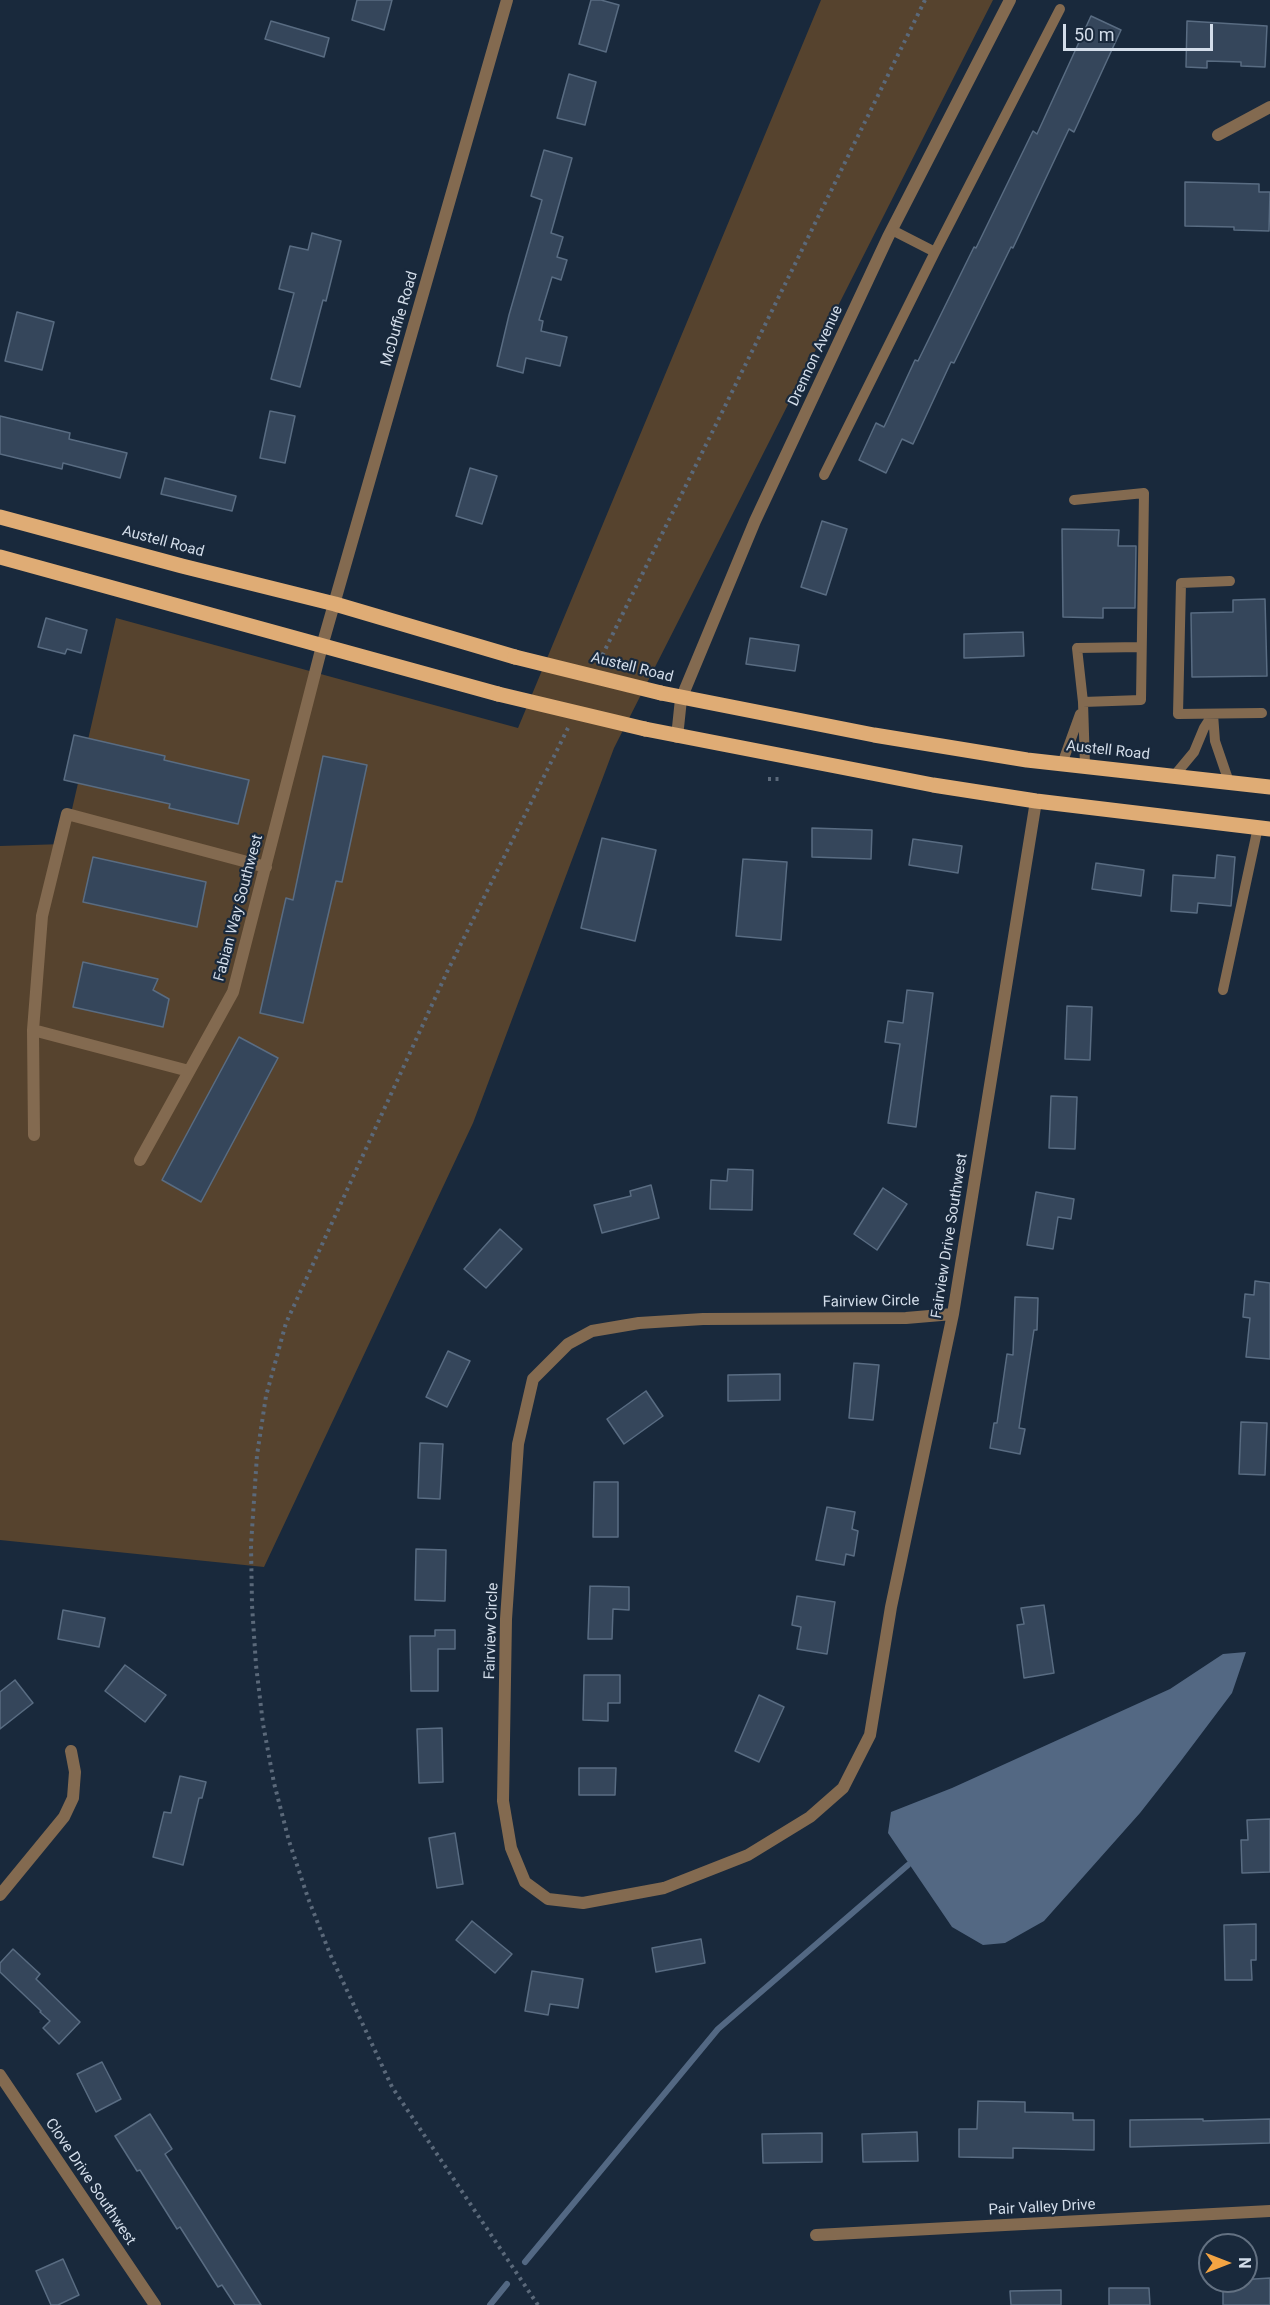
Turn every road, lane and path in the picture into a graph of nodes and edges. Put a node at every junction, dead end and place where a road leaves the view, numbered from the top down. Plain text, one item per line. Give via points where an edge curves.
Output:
1 (507, 0) edge
2 (925, 0) edge
3 (1010, 0) edge
4 (1059, 9) dead end
5 (1270, 107) edge
6 (1218, 135) dead end
7 (892, 230) junction
8 (935, 252) junction
9 (824, 475) dead end
10 (1074, 500) dead end
11 (0, 517) edge
12 (0, 558) edge
13 (1230, 581) dead end
14 (335, 604) junction
15 (322, 646) junction
16 (1141, 647) junction
17 (598, 665) dead end
18 (681, 699) junction
19 (1083, 702) junction
20 (1262, 713) dead end
21 (1213, 714) junction
22 (568, 726) dead end
23 (677, 737) junction
24 (1062, 764) junction
25 (1085, 766) junction
26 (1174, 776) junction
27 (768, 779) dead end
28 (779, 779) dead end
29 (1228, 782) junction
30 (1270, 787) edge
31 (1036, 801) junction
32 (1264, 828) edge
33 (266, 867) junction
34 (1223, 990) dead end
35 (33, 1030) junction
36 (189, 1071) junction
37 (34, 1135) dead end
38 (140, 1160) dead end
39 (953, 1314) junction
40 (874, 1708) joint
41 (70, 1751) dead end
42 (0, 1895) edge
43 (0, 2075) edge
44 (1270, 2211) edge
45 (816, 2235) dead end
46 (154, 2305) edge
47 (538, 2305) edge

1 - 14 street, McDuffie Road
2 - 17 path
3 - 7 street, Drennon Avenue
4 - 8 lane
5 - 6 street
7 - 8 lane
7 - 18 street, Drennon Avenue via 755,521
8 - 9 lane
10 - 16 lane via 1144,493
11 - 14 main road, Austell Road
12 - 15 main road
13 - 21 lane via 1181,583 1178,714
14 - 15 street, McDuffie Road
14 - 18 main road, Austell Road, bridge via 515,657
15 - 23 main road, bridge
15 - 33 street, Fabian Way Southwest
16 - 19 lane via 1141,700
16 - 19 lane via 1077,648
18 - 23 street, Drennon Avenue
18 - 24 main road, Austell Road via 874,735
19 - 24 lane
19 - 25 lane
20 - 21 lane
21 - 26 lane via 1194,752
21 - 29 lane via 1215,741
22 - 47 path via 447,972 286,1323 266,1396 256,1455 251,1545 255,1653 263,1724 286,1830 308,1898 392,2087
23 - 31 main road
24 - 25 main road, Austell Road
25 - 26 main road, Austell Road
26 - 29 main road, Austell Road
27 - 28 path
29 - 30 main road, Austell Road
31 - 32 main road
31 - 39 street, Fairview Drive Southwest
32 - 34 lane
33 - 35 street via 67,814 42,916
33 - 36 street, Fabian Way Southwest via 233,992
35 - 36 street
35 - 37 street
36 - 38 street, Fabian Way Southwest
39 - 40 street, Fairview Drive Southwest via 891,1607
39 - 40 street, Fairview Circle via 906,1318 704,1319 592,1331 568,1344 533,1379 518,1444 506,1619 503,1801 511,1848 525,1881 548,1899 583,1903 664,1888 748,1855 810,1816 843,1788 870,1735
41 - 42 street via 75,1772 73,1798
43 - 46 street, Clove Drive Southwest
44 - 45 street, Pair Valley Drive

